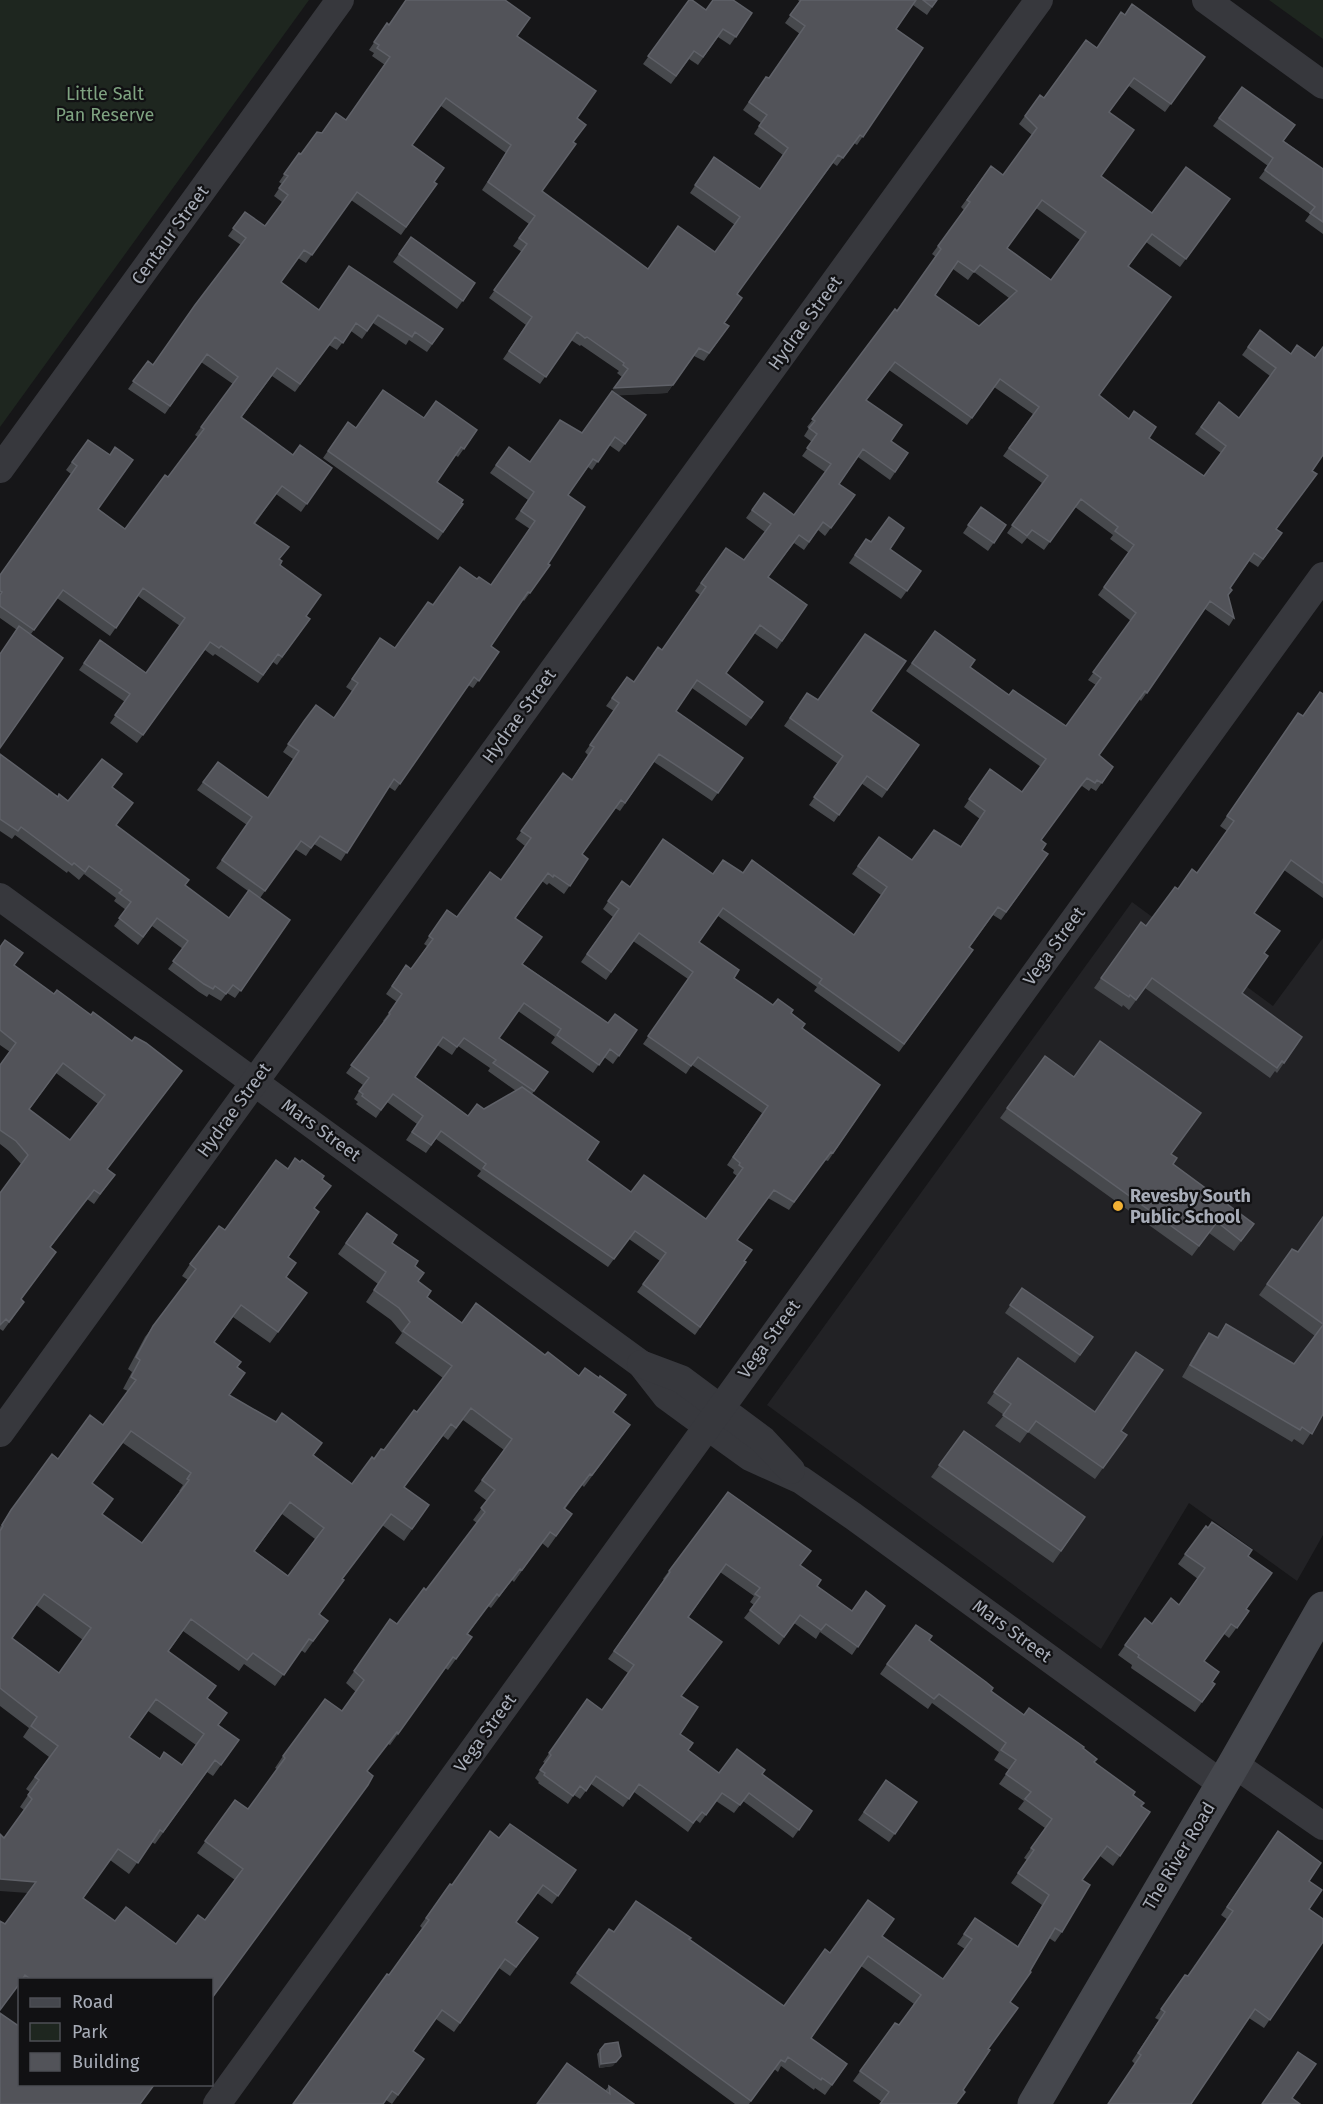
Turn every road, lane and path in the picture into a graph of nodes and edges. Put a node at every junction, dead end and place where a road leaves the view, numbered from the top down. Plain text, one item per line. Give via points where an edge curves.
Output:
1 (340, 0) edge
2 (1040, 0) edge
3 (1206, 0) edge
4 (1323, 85) edge
5 (0, 469) edge
6 (1323, 576) edge
7 (0, 897) edge
8 (255, 1082) junction
9 (713, 1417) junction
10 (0, 1433) edge
11 (1323, 1608) edge
12 (1228, 1774) junction
13 (1323, 1826) edge
14 (217, 2104) edge
15 (1034, 2104) edge

1 - 5 street, Centaur Street
2 - 8 street, Hydrae Street
3 - 4 street
6 - 9 street, Vega Street
7 - 8 street, Mars Street
8 - 9 street, Mars Street via 641,1365 666,1396
8 - 10 street, Hydrae Street
9 - 12 street, Mars Street via 750,1457 801,1480
9 - 14 street, Vega Street
11 - 12 main road, The River Road
12 - 13 street, Mars Street
12 - 15 main road, The River Road

